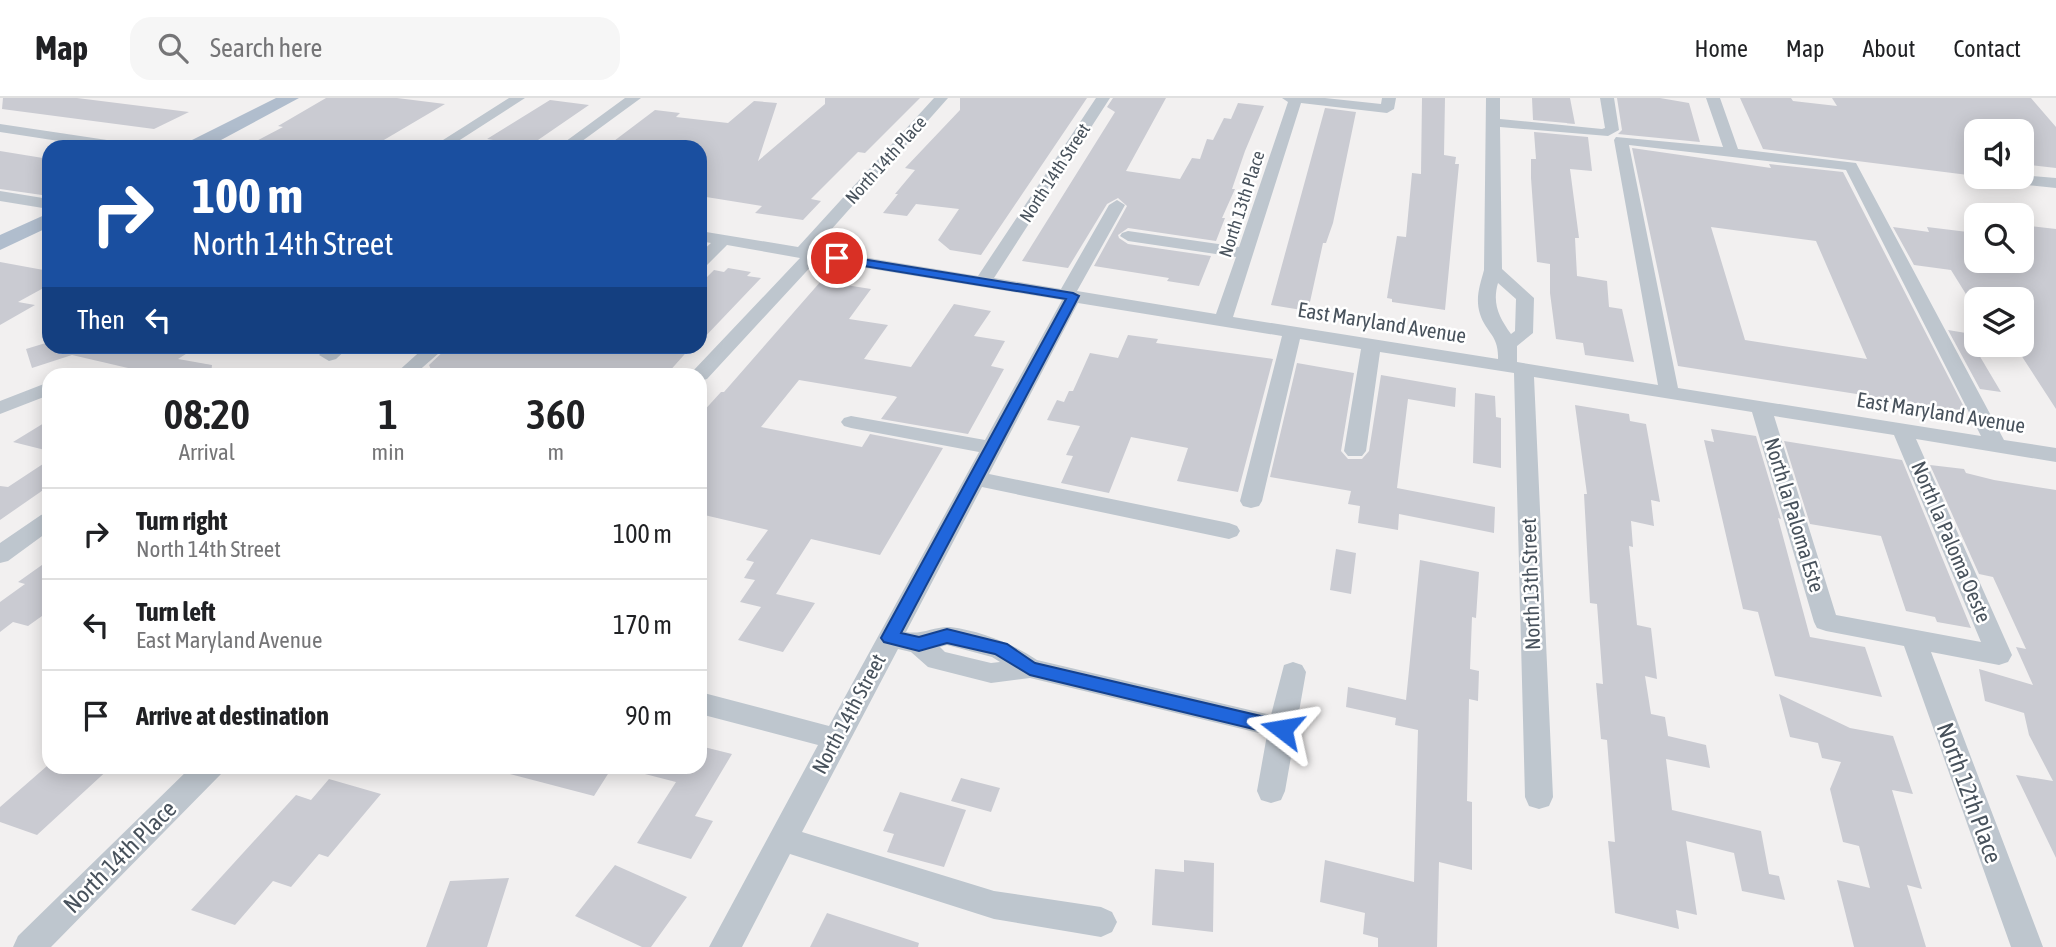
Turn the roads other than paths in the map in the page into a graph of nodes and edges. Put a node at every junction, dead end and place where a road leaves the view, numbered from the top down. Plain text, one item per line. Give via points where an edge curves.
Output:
1 (290, 98) edge
2 (518, 98) edge
3 (634, 98) edge
4 (942, 98) edge
5 (1103, 98) edge
6 (1289, 98) edge
7 (1493, 98) edge
8 (1607, 98) edge
9 (1713, 98) edge
10 (1296, 99) edge
11 (1388, 104) edge
12 (1493, 122) junction
13 (0, 128) edge
14 (80, 140) edge
15 (207, 140) edge
16 (450, 140) edge
17 (575, 140) edge
18 (1732, 152) junction
19 (2034, 181) edge
20 (2056, 183) edge
21 (0, 196) edge
22 (42, 205) edge
23 (1116, 205) dead end
24 (42, 210) edge
25 (1128, 236) dead end
26 (707, 237) edge
27 (723, 240) junction
28 (0, 243) edge
29 (1246, 253) junction
30 (808, 254) junction
31 (707, 255) edge
32 (1493, 270) junction
33 (984, 282) junction
34 (1070, 296) junction
35 (1223, 320) junction
36 (1292, 331) junction
37 (1508, 344) junction
38 (1371, 345) junction
39 (428, 354) edge
40 (411, 368) edge
41 (706, 368) edge
42 (1515, 369) junction
43 (42, 391) edge
44 (1669, 393) junction
45 (1761, 407) junction
46 (0, 408) edge
47 (851, 422) dead end
48 (1902, 430) junction
49 (1996, 445) junction
50 (992, 448) junction
51 (1355, 451) dead end
52 (2056, 455) edge
53 (975, 478) junction
54 (1251, 501) dead end
55 (42, 527) edge
56 (1229, 531) dead end
57 (0, 555) edge
58 (890, 638) junction
59 (1914, 639) junction
60 (978, 643) junction
61 (919, 644) junction
62 (967, 667) junction
63 (1030, 668) junction
64 (1293, 673) dead end
65 (707, 705) edge
66 (1282, 729) junction
67 (836, 739) junction
68 (203, 774) edge
69 (1271, 792) dead end
70 (1539, 797) dead end
71 (783, 839) junction
72 (1101, 922) dead end
73 (29, 947) edge
74 (725, 947) edge
75 (2026, 947) edge

1 - 15 main road
2 - 16 street
3 - 17 street
4 - 30 street, North 14th Place
5 - 33 street, North 14th Street
6 - 10 street
7 - 12 street
8 - 12 street via 1612,130 1602,133
9 - 18 street
10 - 11 street
10 - 29 street, North 13th Place
12 - 32 street
13 - 14 street
18 - 44 street via 1621,140
18 - 49 street via 1851,166
19 - 20 street
21 - 22 street
23 - 34 street, North 14th Street
24 - 28 main road
25 - 29 street
26 - 27 street, East Maryland Avenue
27 - 30 street, East Maryland Avenue
27 - 31 street
29 - 35 street, North 13th Place
30 - 33 street, East Maryland Avenue
30 - 41 street, North 14th Place
32 - 37 street via 1486,295 1489,315
32 - 37 street, North 13th Street via 1525,298 1524,333
33 - 34 street, East Maryland Avenue
34 - 35 street, East Maryland Avenue
34 - 50 street, North 14th Street
35 - 36 street, East Maryland Avenue
36 - 38 street, East Maryland Avenue
36 - 54 street
37 - 42 street, North 13th Street
38 - 42 street, East Maryland Avenue
38 - 51 street
39 - 40 street
42 - 44 street, East Maryland Avenue
42 - 70 street, North 13th Street
43 - 46 street
44 - 45 street, East Maryland Avenue
45 - 48 street, East Maryland Avenue
45 - 59 street, North la Paloma Este via 1826,622
47 - 50 street
48 - 49 street, East Maryland Avenue
48 - 59 street, North la Paloma Oeste via 1999,655
49 - 52 street, East Maryland Avenue
50 - 53 street, North 14th Street
53 - 56 street
53 - 58 street, North 14th Street
55 - 57 street
58 - 61 street
58 - 67 street, North 14th Street
59 - 75 street, North 12th Place
60 - 61 street via 947,636
60 - 62 street
60 - 63 street via 1000,649
61 - 62 street via 937,660
62 - 63 street via 991,673
63 - 66 street
64 - 66 street
65 - 67 street
66 - 69 street
67 - 71 street, North 14th Street
68 - 73 street, North 14th Place
71 - 72 street via 994,905
71 - 74 street, North 14th Street

